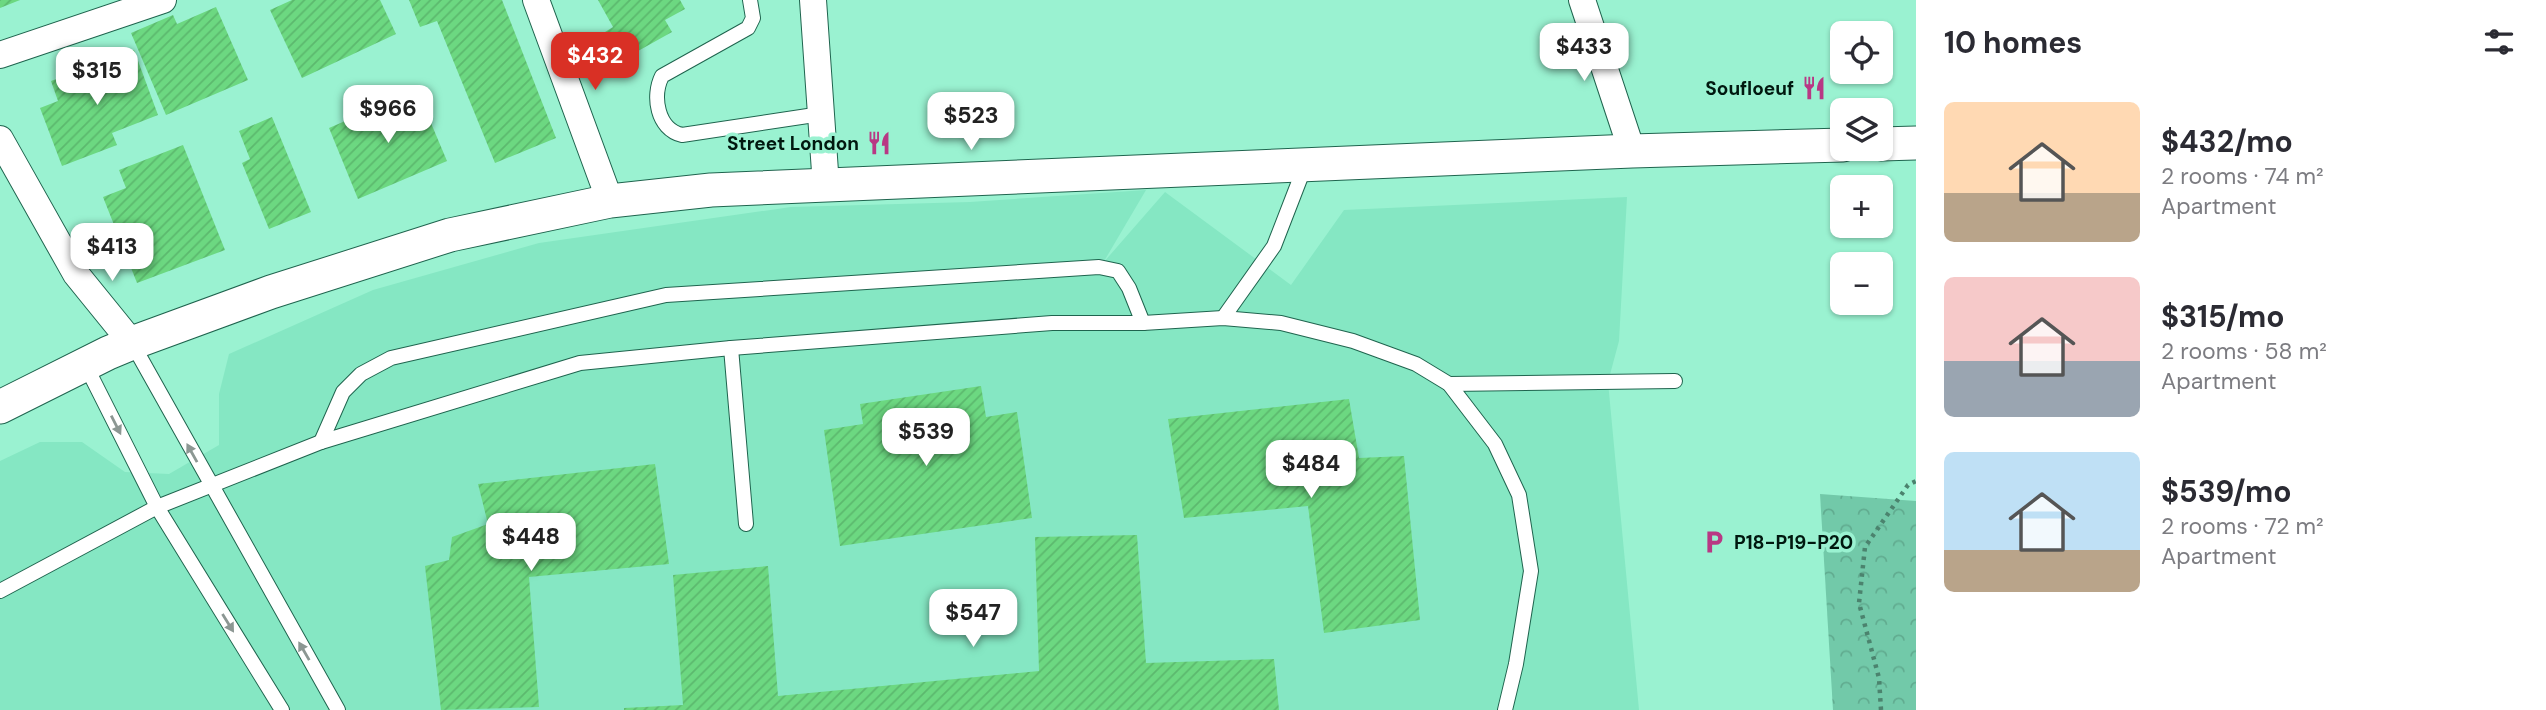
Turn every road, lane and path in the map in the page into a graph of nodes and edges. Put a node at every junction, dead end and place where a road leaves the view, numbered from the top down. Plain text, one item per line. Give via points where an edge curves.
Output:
1 (163, 0) edge
2 (536, 0) edge
3 (750, 0) edge
4 (813, 0) edge
5 (1582, 0) edge
6 (0, 55) edge
7 (821, 114) junction
8 (0, 139) edge
9 (1893, 144) edge
10 (1916, 144) edge
11 (1830, 145) edge
12 (1632, 151) junction
13 (1306, 164) junction
14 (827, 186) junction
15 (610, 201) junction
16 (1223, 318) junction
17 (1143, 323) junction
18 (132, 343) junction
19 (731, 348) junction
20 (85, 364) junction
21 (1675, 381) dead end
22 (1449, 384) junction
23 (0, 407) edge
24 (321, 442) junction
25 (1916, 481) edge
26 (210, 486) junction
27 (157, 507) junction
28 (746, 524) dead end
29 (3, 586) edge
30 (282, 710) edge
31 (338, 710) edge
32 (1505, 710) edge
33 (1881, 710) edge

1 - 6 street
2 - 15 street
3 - 7 lane via 753,18 748,28 662,76 656,97 664,125 682,135
4 - 7 street
5 - 12 street
7 - 14 street
8 - 18 street via 76,274
9 - 10 street
11 - 12 street
12 - 13 street
13 - 14 street
13 - 16 lane via 1274,246
14 - 15 street via 711,190
15 - 18 street via 450,235 271,292
16 - 17 lane
16 - 22 lane via 1281,323 1353,341 1416,364
17 - 19 lane via 1052,323
17 - 24 lane via 1118,271 1099,267 666,295 391,358 361,374 343,393
18 - 20 street
26 -> 18 lane
19 - 24 lane via 580,363
19 - 28 lane
20 - 23 street
20 -> 27 lane
21 - 22 lane
22 - 32 lane via 1495,444 1519,495 1531,571
24 - 26 lane
25 - 33 path via 1908,485 1865,547 1859,603 1879,678
26 - 27 lane
31 -> 26 lane
27 - 29 lane
27 -> 30 lane

